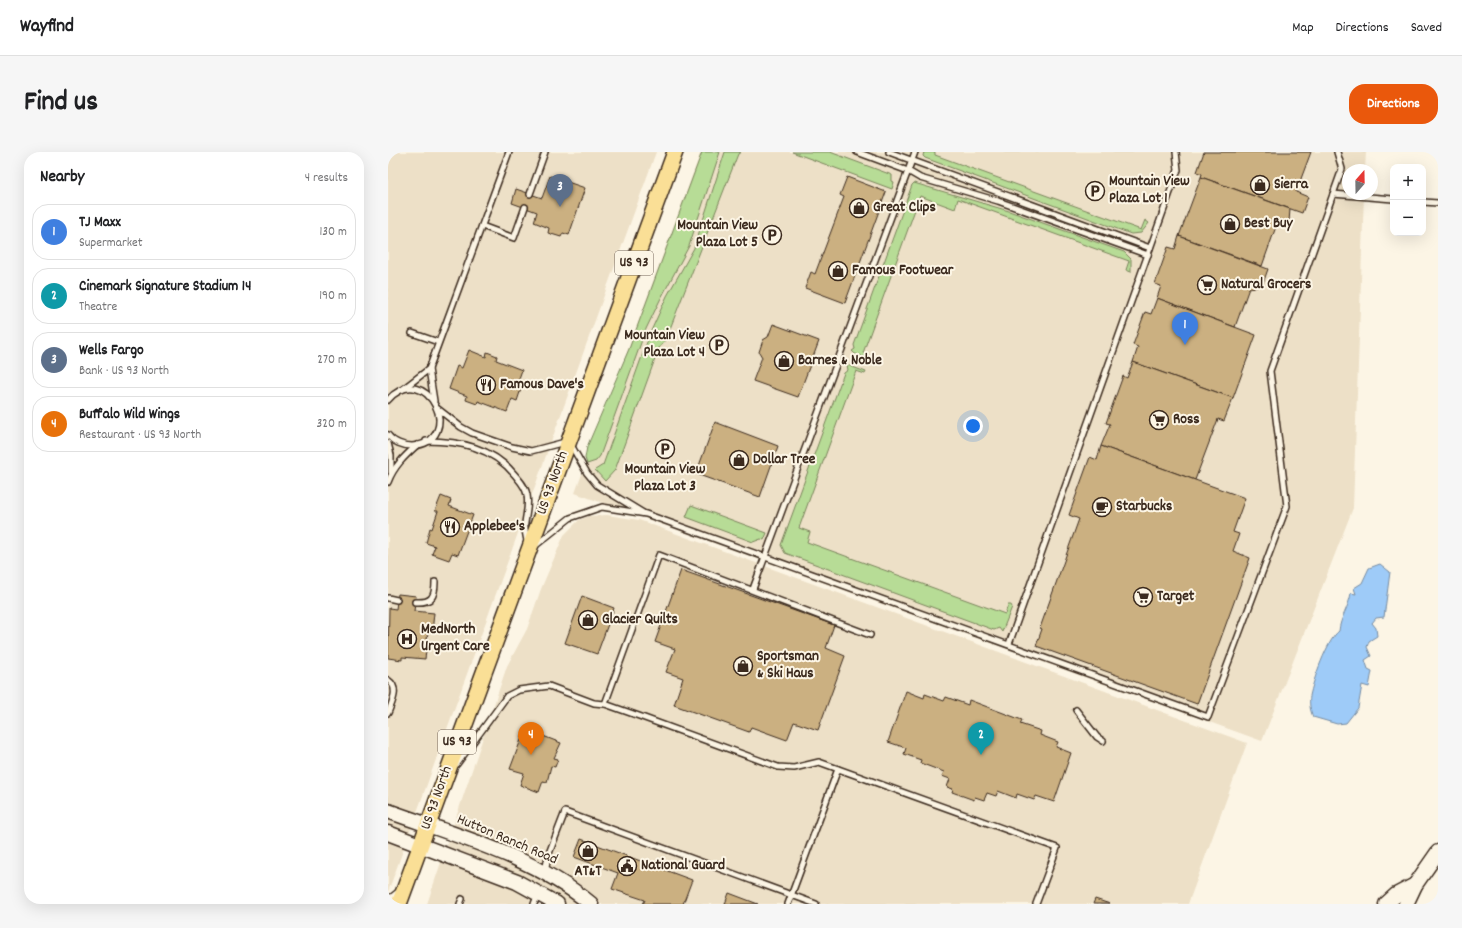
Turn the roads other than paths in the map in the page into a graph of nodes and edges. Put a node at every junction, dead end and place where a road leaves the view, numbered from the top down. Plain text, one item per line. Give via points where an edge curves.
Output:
1 (509, 152) edge
2 (545, 152) edge
3 (675, 152) edge
4 (858, 152) edge
5 (889, 152) edge
6 (915, 152) edge
7 (1176, 152) edge
8 (1336, 152) edge
9 (912, 161) junction
10 (908, 171) junction
11 (530, 194) dead end
12 (1333, 194) junction
13 (1390, 199) edge
14 (1426, 202) edge
15 (1438, 203) edge
16 (525, 207) dead end
17 (482, 226) junction
18 (1150, 248) junction
19 (1148, 255) junction
20 (412, 333) dead end
21 (438, 342) junction
22 (429, 369) junction
23 (401, 390) junction
24 (390, 395) edge
25 (388, 400) edge
26 (434, 401) junction
27 (438, 409) junction
28 (388, 435) edge
29 (426, 441) junction
30 (569, 441) junction
31 (388, 443) edge
32 (417, 445) junction
33 (391, 472) junction
34 (388, 482) edge
35 (646, 514) junction
36 (528, 552) junction
37 (765, 558) junction
38 (435, 582) dead end
39 (753, 590) junction
40 (388, 598) edge
41 (397, 600) dead end
42 (415, 602) dead end
43 (870, 635) dead end
44 (1009, 644) junction
45 (388, 680) edge
46 (605, 704) junction
47 (1076, 710) dead end
48 (388, 713) edge
49 (1103, 741) dead end
50 (838, 769) junction
51 (442, 784) junction
52 (388, 811) edge
53 (427, 826) junction
54 (388, 833) edge
55 (420, 846) junction
56 (1438, 852) edge
57 (545, 873) junction
58 (1416, 885) junction
59 (406, 886) junction
60 (791, 895) junction
61 (536, 898) edge
62 (388, 900) edge
63 (399, 904) edge
64 (557, 904) edge
65 (591, 904) edge
66 (788, 904) edge
67 (816, 904) edge
68 (1036, 904) edge
69 (1386, 904) edge
70 (1406, 904) edge

1 - 17 lane
2 - 11 lane
3 - 30 main road, US 93 North / US 93
4 - 10 lane
5 - 9 lane
6 - 9 lane
7 - 18 lane via 1178,170
8 - 12 lane via 1342,169
9 - 10 lane
9 - 18 lane
10 - 19 lane via 920,178 998,201
10 - 37 lane
12 - 13 lane
12 - 44 lane via 1270,371 1286,506 1208,717
14 - 15 lane
16 - 17 lane via 514,238
17 - 21 lane
18 - 19 lane
19 - 44 lane
20 - 21 lane
21 - 22 lane
22 - 23 lane
22 - 26 lane
23 - 24 lane
23 - 26 lane via 420,391
24 - 25 lane
26 - 27 lane
27 - 29 lane via 438,426 434,435
27 - 30 lane via 461,427 512,447 531,450
28 - 32 lane via 398,443
29 - 32 lane
29 - 36 lane via 471,445 498,458 511,470 527,495 524,524
30 - 35 lane via 597,485
30 - 36 main road, US 93 North / US 93
31 - 33 lane
32 - 33 lane
33 - 34 lane
35 - 36 lane via 602,507 583,513 570,518
35 - 37 lane
36 - 51 main road, US 93 North / US 93
37 - 39 lane
37 - 44 lane
38 - 42 lane via 431,599 426,603
39 - 43 lane
39 - 46 lane via 659,555
40 - 41 lane
45 - 48 lane via 395,689
46 - 50 lane via 778,767 794,768 819,762
46 - 51 lane via 594,703 548,686 519,690 507,696
47 - 49 lane
50 - 60 lane
50 - 68 lane via 1057,848
51 - 53 main road, US 93 North / US 93
52 - 53 main road, Hutton Ranch Road
53 - 55 main road, US 93 North / US 93
53 - 57 main road, Hutton Ranch Road via 499,852
54 - 55 main road
55 - 59 main road, US 93 North / US 93
55 - 61 main road via 494,872
56 - 58 main road
57 - 60 lane via 548,856 565,812
57 - 65 main road, Hutton Ranch Road
58 - 69 main road via 1396,895
58 - 70 main road
59 - 62 lane
59 - 63 main road, US 93 North / US 93
60 - 66 lane
60 - 67 lane
61 - 64 main road

